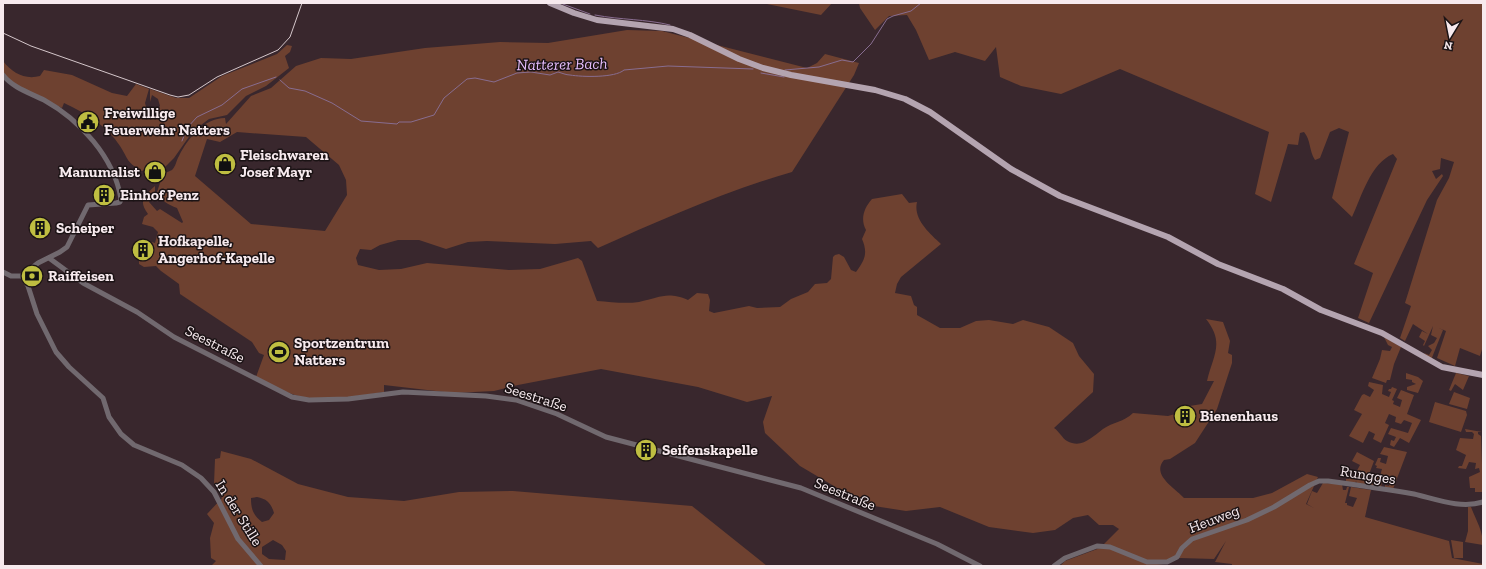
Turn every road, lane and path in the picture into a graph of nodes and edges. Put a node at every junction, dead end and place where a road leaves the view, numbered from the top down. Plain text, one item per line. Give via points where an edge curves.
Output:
1 (550, 3) edge
2 (3, 75) edge
3 (49, 258) junction
4 (3, 272) edge
5 (22, 276) junction
6 (1483, 375) edge
7 (1319, 481) joint
8 (1483, 502) edge
9 (261, 566) edge
10 (980, 566) edge
11 (1054, 566) edge

1 - 6 main road via 597,20 673,29 763,68 875,90 904,99 930,112 1011,169 1055,193 1096,211 1154,231 1230,270 1282,290 1321,310 1382,333 1442,367
2 - 3 street via 14,85 58,109 84,131 111,170 119,192 120,202 88,205 67,247
3 - 5 street
3 - 10 street, Seestraße via 77,279 138,312 174,337 292,397 309,400 348,399 403,392 516,400 557,414 612,439 800,488 937,544
4 - 5 street via 11,276
5 - 9 street, In der Stille via 56,352 103,398 114,426 134,445 182,465 201,478 217,496 238,539
7 - 8 street, Rungges via 1413,494 1472,506
7 - 11 street, Heuweg via 1247,520 1192,539 1177,557 1168,562 1147,562 1110,547 1097,546 1065,558

